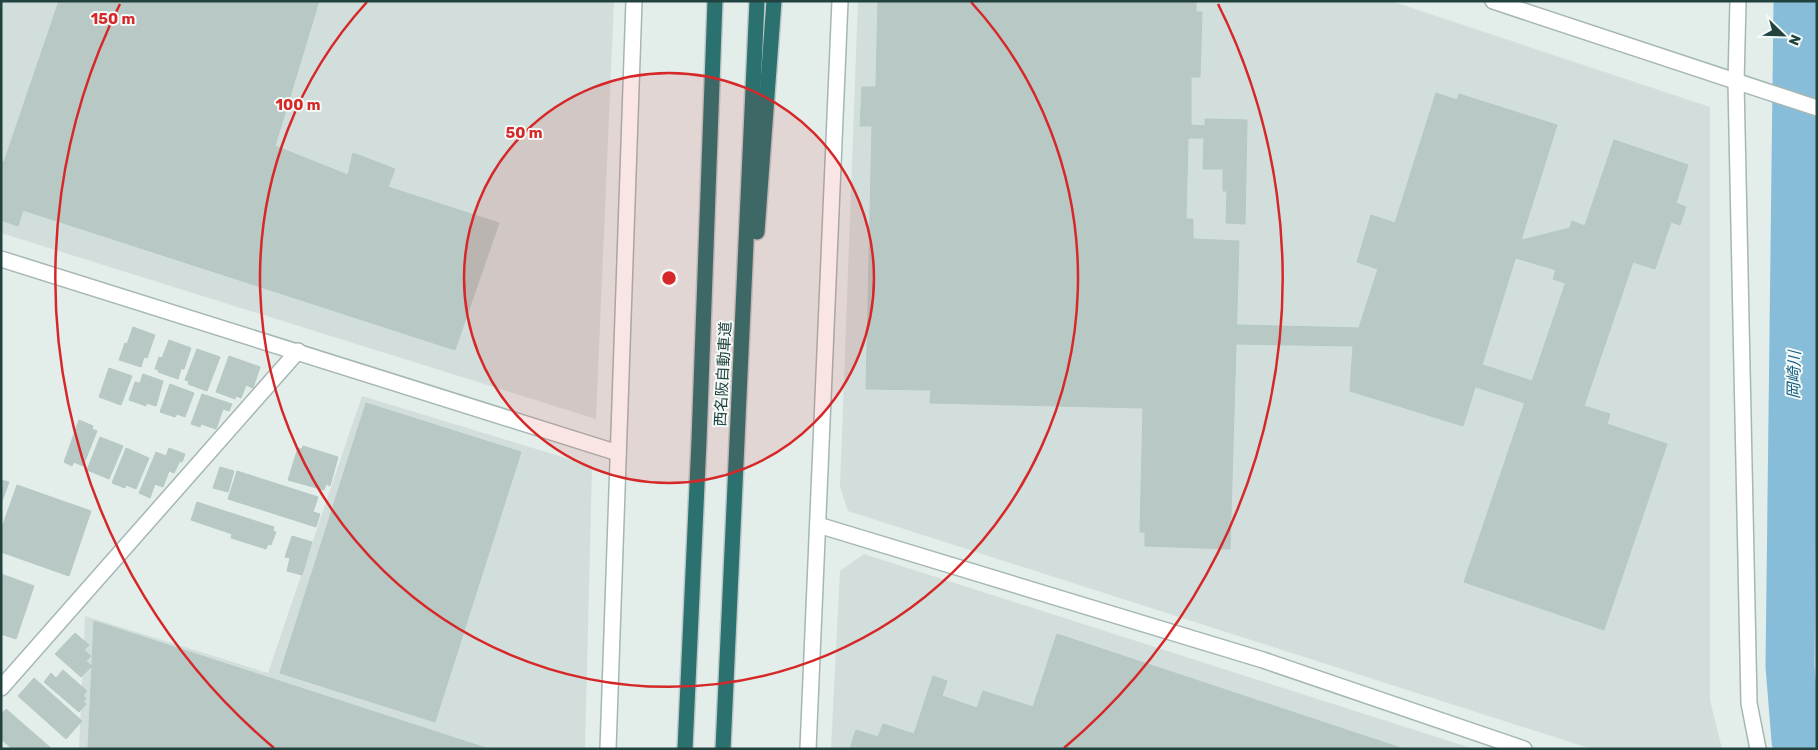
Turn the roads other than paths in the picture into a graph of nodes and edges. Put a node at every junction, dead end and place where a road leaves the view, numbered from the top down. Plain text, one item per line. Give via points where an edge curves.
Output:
1 (634, 1) edge
2 (710, 1) edge
3 (715, 1) edge
4 (758, 1) edge
5 (774, 1) edge
6 (840, 1) edge
7 (1493, 1) edge
8 (1738, 1) edge
9 (713, 64) junction
10 (1736, 82) junction
11 (1817, 108) edge
12 (1, 259) edge
13 (298, 351) junction
14 (738, 437) junction
15 (618, 453) junction
16 (818, 525) junction
17 (1, 688) edge
18 (608, 749) edge
19 (685, 749) edge
20 (723, 749) edge
21 (808, 749) edge
22 (1524, 749) edge
23 (1758, 749) edge

1 - 15 street
2 - 9 highway
3 - 9 highway, 西名阪自動車道
4 - 14 highway, 西名阪自動車道
5 - 14 highway via 748,360
6 - 16 street
7 - 10 street
8 - 10 street
9 - 19 highway, 西名阪自動車道
10 - 11 street
10 - 23 street via 1749,703
12 - 13 street
13 - 15 street
13 - 17 street
14 - 20 highway, 西名阪自動車道
15 - 18 street
16 - 21 street
16 - 22 street via 1263,660

